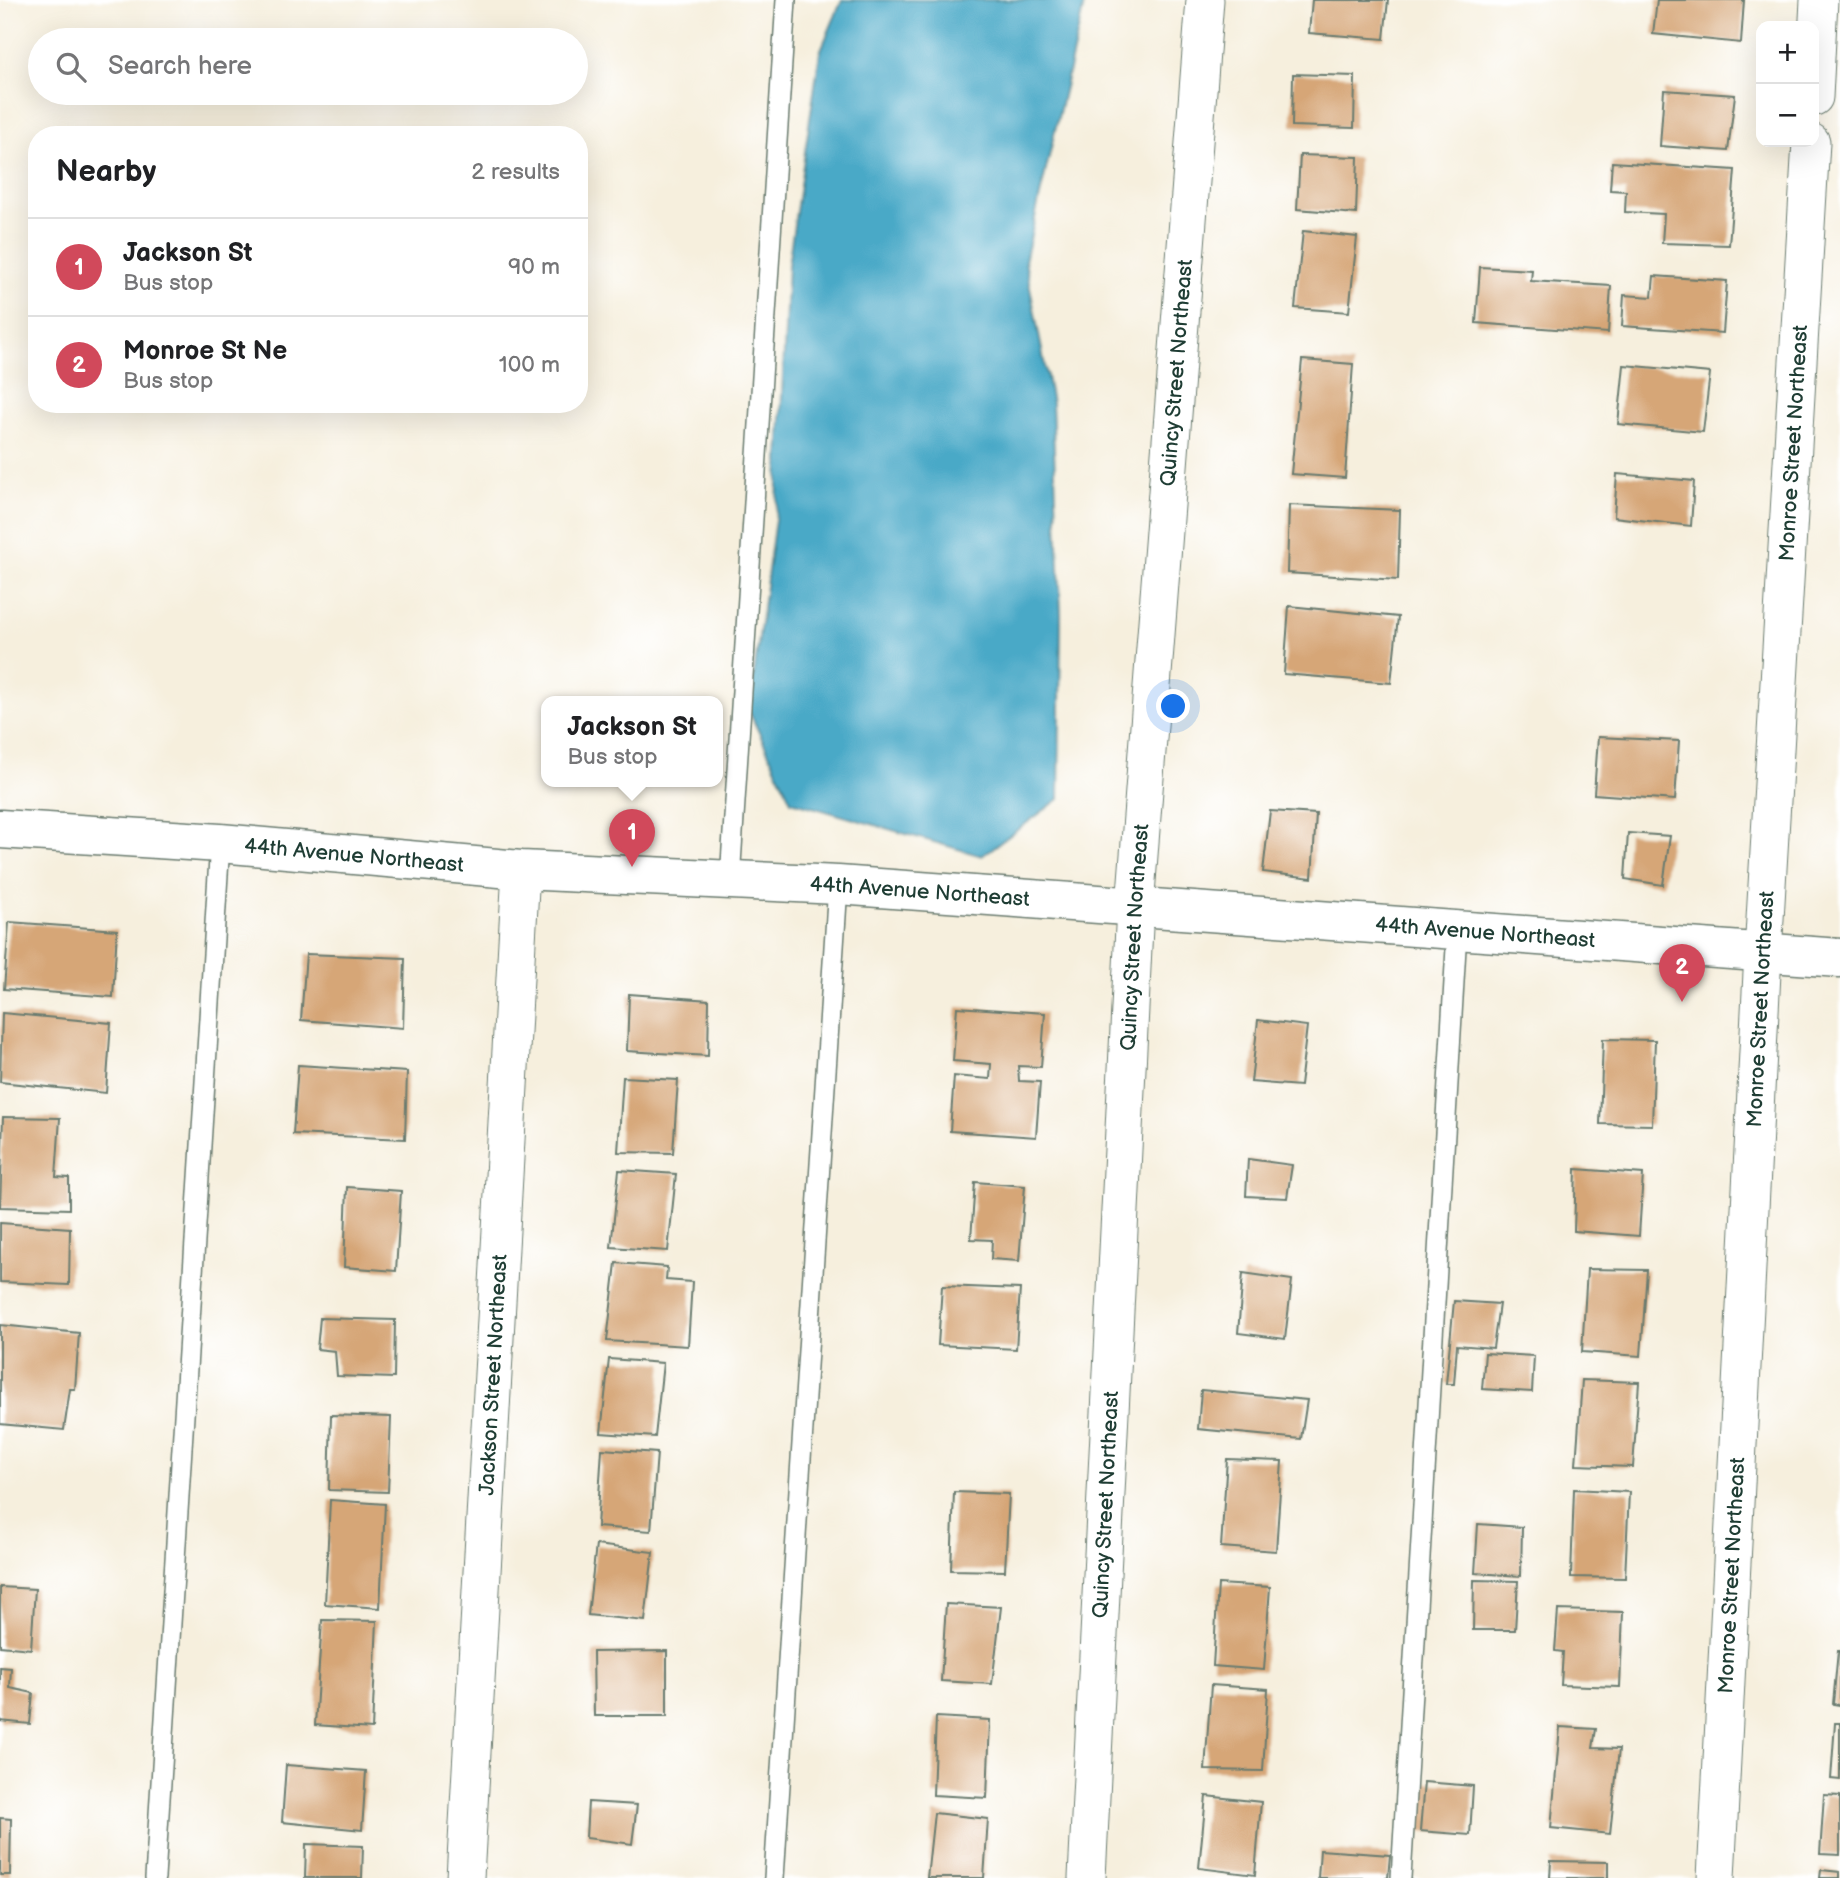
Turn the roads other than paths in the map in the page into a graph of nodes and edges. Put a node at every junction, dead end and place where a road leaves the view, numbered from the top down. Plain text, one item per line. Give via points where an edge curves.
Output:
1 (786, 0) edge
2 (1205, 0) edge
3 (1819, 0) edge
4 (1815, 84) edge
5 (1811, 147) edge
6 (0, 829) edge
7 (220, 843) junction
8 (521, 870) junction
9 (730, 880) junction
10 (838, 885) junction
11 (1135, 907) junction
12 (1457, 931) junction
13 (1763, 953) junction
14 (1840, 958) edge
15 (155, 1878) edge
16 (465, 1878) edge
17 (774, 1878) edge
18 (1087, 1878) edge
19 (1401, 1878) edge
20 (1716, 1878) edge

1 - 9 lane
2 - 11 street, Quincy Street Northeast
3 - 4 street
5 - 13 street, Monroe Street Northeast
6 - 7 street, 44th Avenue Northeast
7 - 8 street, 44th Avenue Northeast
7 - 15 lane
8 - 9 street, 44th Avenue Northeast
8 - 16 street, Jackson Street Northeast
9 - 10 street, 44th Avenue Northeast
10 - 11 street, 44th Avenue Northeast
10 - 17 lane
11 - 12 street, 44th Avenue Northeast
11 - 18 street, Quincy Street Northeast
12 - 13 street, 44th Avenue Northeast
12 - 19 lane
13 - 14 street, 44th Avenue Northeast
13 - 20 street, Monroe Street Northeast

